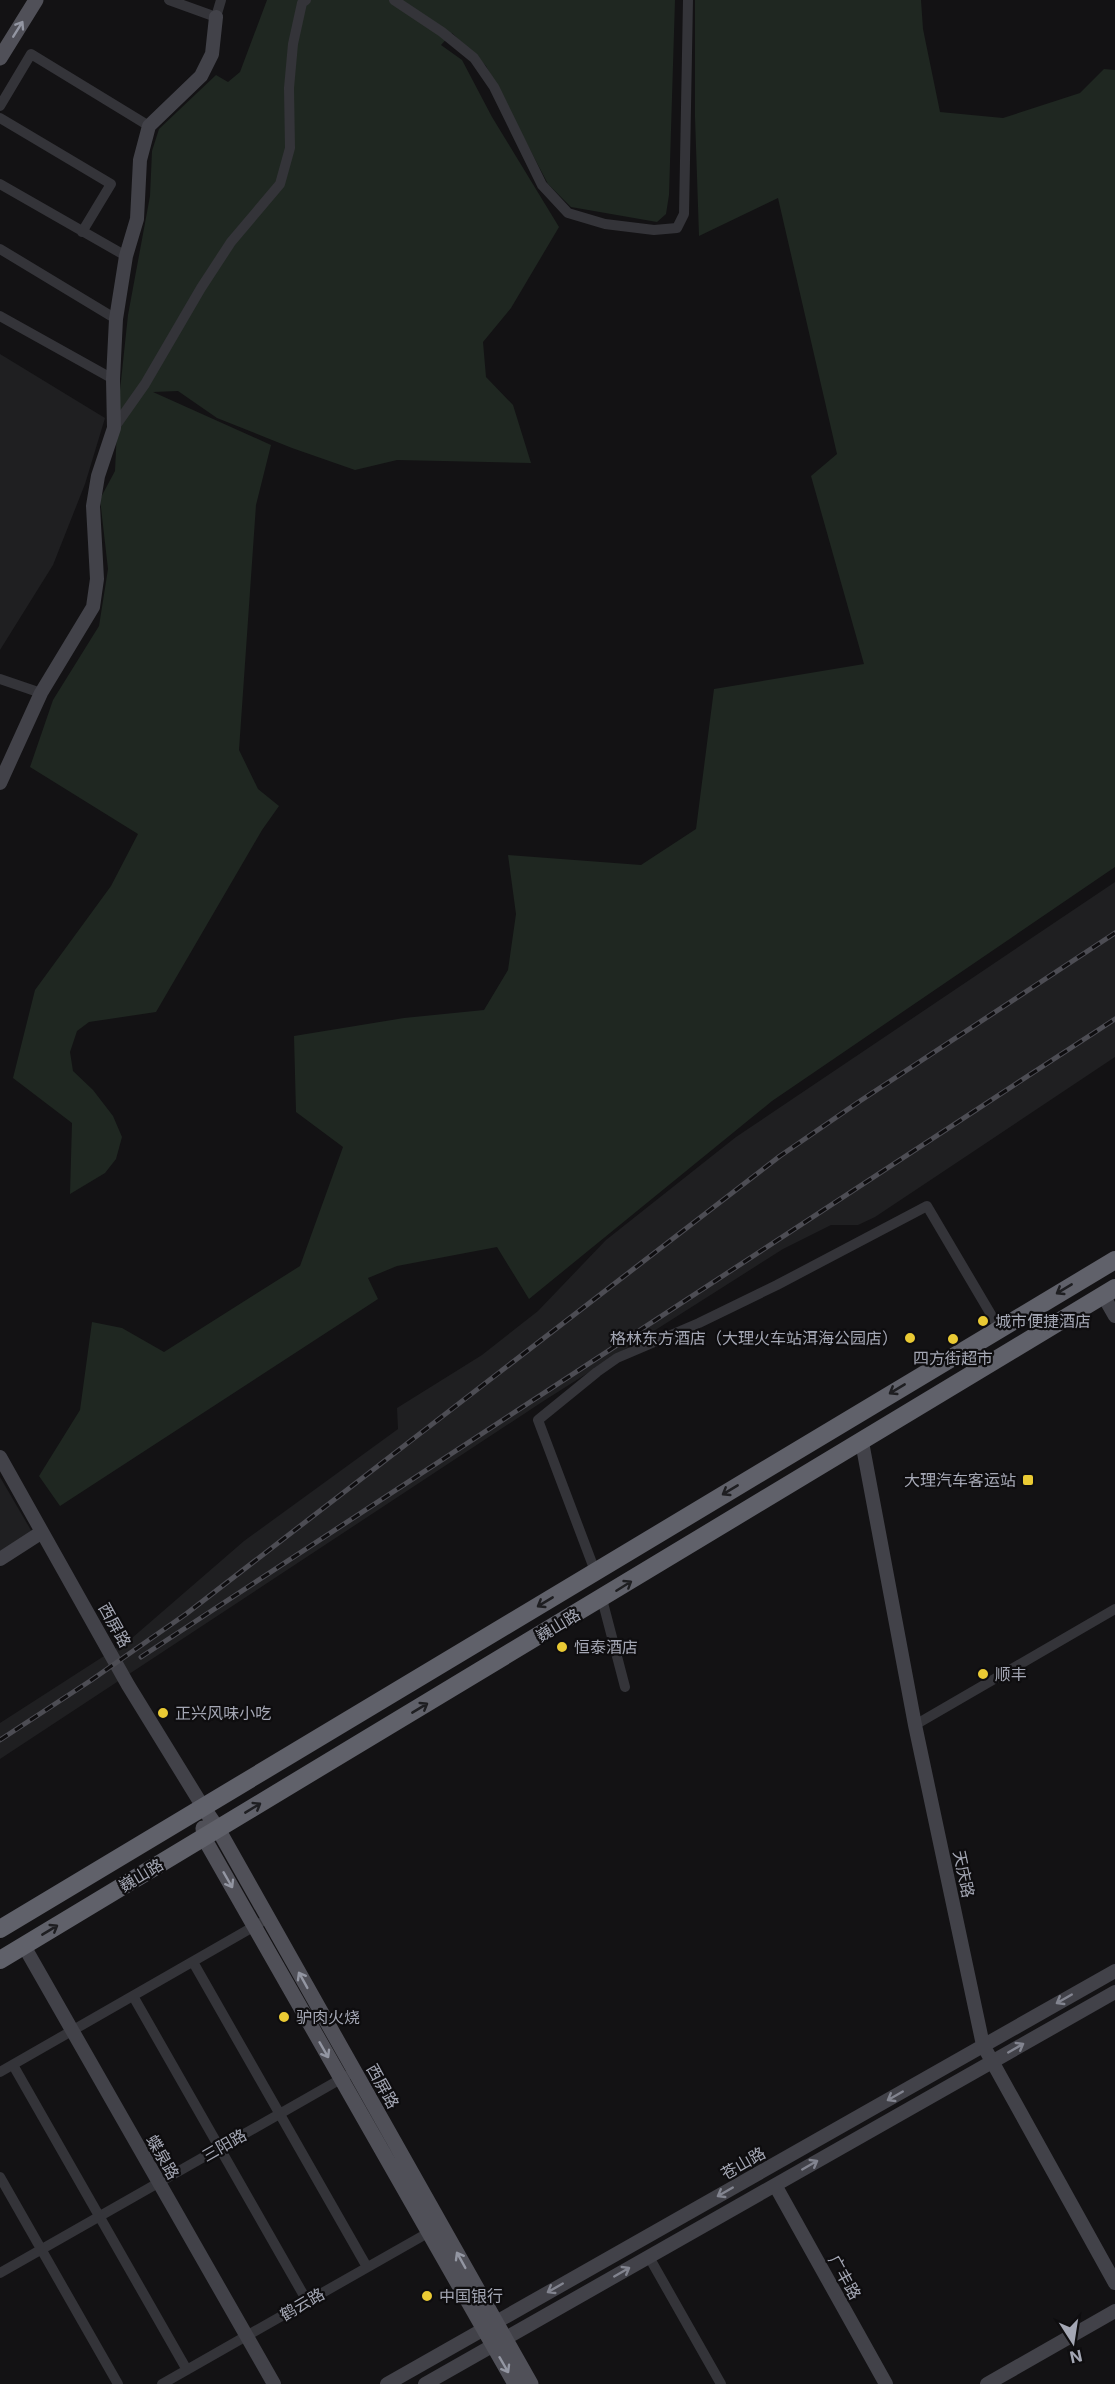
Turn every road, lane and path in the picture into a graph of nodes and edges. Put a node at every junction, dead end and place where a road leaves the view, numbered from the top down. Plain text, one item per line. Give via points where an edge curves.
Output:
1 (36, 0) edge
2 (169, 0) edge
3 (221, 0) edge
4 (306, 0) edge
5 (394, 0) edge
6 (688, 0) edge
7 (216, 16) junction
8 (0, 58) edge
9 (0, 106) edge
10 (0, 118) edge
11 (149, 126) junction
12 (0, 184) edge
13 (82, 232) junction
14 (0, 249) edge
15 (126, 256) junction
16 (0, 316) edge
17 (116, 319) junction
18 (113, 380) junction
19 (114, 428) junction
20 (0, 679) edge
21 (41, 693) junction
22 (0, 783) edge
23 (1115, 1260) edge
24 (1109, 1292) edge
25 (1115, 1316) edge
26 (999, 1328) junction
27 (862, 1442) junction
28 (0, 1457) edge
29 (42, 1532) junction
30 (0, 1559) edge
31 (595, 1571) junction
32 (602, 1599) junction
33 (1115, 1609) edge
34 (625, 1687) dead end
35 (915, 1725) junction
36 (203, 1807) junction
37 (211, 1834) junction
38 (268, 1919) junction
39 (254, 1927) junction
40 (0, 1929) edge
41 (24, 1946) junction
42 (0, 1960) edge
43 (193, 1962) junction
44 (1115, 1971) edge
45 (1115, 1992) edge
46 (133, 1996) junction
47 (72, 2031) junction
48 (983, 2045) junction
49 (993, 2062) junction
50 (13, 2065) junction
51 (0, 2072) edge
52 (348, 2075) junction
53 (280, 2114) junction
54 (220, 2148) junction
55 (0, 2177) edge
56 (159, 2182) junction
57 (775, 2185) junction
58 (100, 2217) junction
59 (435, 2229) junction
60 (41, 2250) junction
61 (649, 2257) junction
62 (367, 2267) junction
63 (0, 2273) edge
64 (1115, 2283) edge
65 (307, 2301) junction
66 (1115, 2311) edge
67 (490, 2325) junction
68 (247, 2336) junction
69 (499, 2342) junction
70 (187, 2370) junction
71 (118, 2384) edge
72 (162, 2384) edge
73 (274, 2384) edge
74 (387, 2384) edge
75 (425, 2384) edge
76 (515, 2384) edge
77 (531, 2384) edge
78 (721, 2384) edge
79 (886, 2384) edge
80 (987, 2384) edge

8 -> 1 main road
2 - 7 street
3 - 7 street
4 - 19 street via 293,44 290,148 280,184 231,242
5 - 6 street via 474,58 494,87 542,185 568,213 604,224 654,230 677,228 684,214
7 - 11 street via 212,54 201,76
9 - 11 street via 31,54
10 - 13 street via 111,184
11 - 15 street via 140,160 137,219
12 - 13 street
13 - 15 street
14 - 17 street
15 - 17 street
16 - 18 street
17 - 18 street
18 - 19 street
19 - 21 street via 93,506 97,579 93,607
20 - 21 street
21 - 22 street
23 -> 26 highway, 巍山路
24 - 25 street
24 - 27 highway, 巍山路
26 -> 31 highway, 巍山路
26 - 31 street via 927,1206 699,1323 617,1358 538,1420
32 -> 27 highway, 巍山路
27 - 35 street, 天庆路
28 - 29 street, 西屏路
29 - 30 street
29 - 36 street, 西屏路 via 128,1685
31 - 32 highway
31 -> 36 highway, 巍山路
32 - 34 street
37 -> 32 highway, 巍山路
33 - 35 street
35 - 48 street, 天庆路
36 - 37 main road, 西屏路
36 - 40 highway, 巍山路
37 - 38 main road, 西屏路
37 -> 39 main road, 西屏路
41 -> 37 highway, 巍山路
38 - 39 street
52 -> 38 main road, 西屏路
39 - 43 street
39 -> 52 main road, 西屏路
41 - 42 highway, 巍山路
41 - 47 street, 蝶泉路
43 - 46 street
43 - 53 street
44 -> 48 street, 苍山路
49 -> 45 street
46 - 47 street
46 - 54 street
47 - 50 street
47 - 56 street, 蝶泉路
48 - 49 street, 天庆路
48 -> 67 street, 苍山路
57 -> 49 street
49 - 64 street, 天庆路
50 - 51 street
50 - 58 street
52 - 53 street, 三阳路
52 - 59 main road, 西屏路
53 - 54 street, 三阳路
53 - 62 street
54 - 56 street, 三阳路
54 - 65 street
55 - 60 street
56 - 58 street, 三阳路
56 - 68 street, 蝶泉路
57 - 61 street
57 - 79 street, 广丰路
58 - 60 street, 三阳路
58 - 70 street
59 - 62 street, 鹤云路
59 - 67 main road, 西屏路
60 - 63 street, 三阳路
60 - 71 street
69 -> 61 street
61 - 78 street
62 - 65 street, 鹤云路
65 - 68 street, 鹤云路
66 - 80 street
67 - 69 main road, 西屏路
67 - 74 street, 苍山路
68 - 70 street, 鹤云路
68 - 73 street, 蝶泉路
69 - 75 street
69 -> 76 main road, 西屏路
69 - 77 main road, 西屏路
70 - 72 street, 鹤云路

